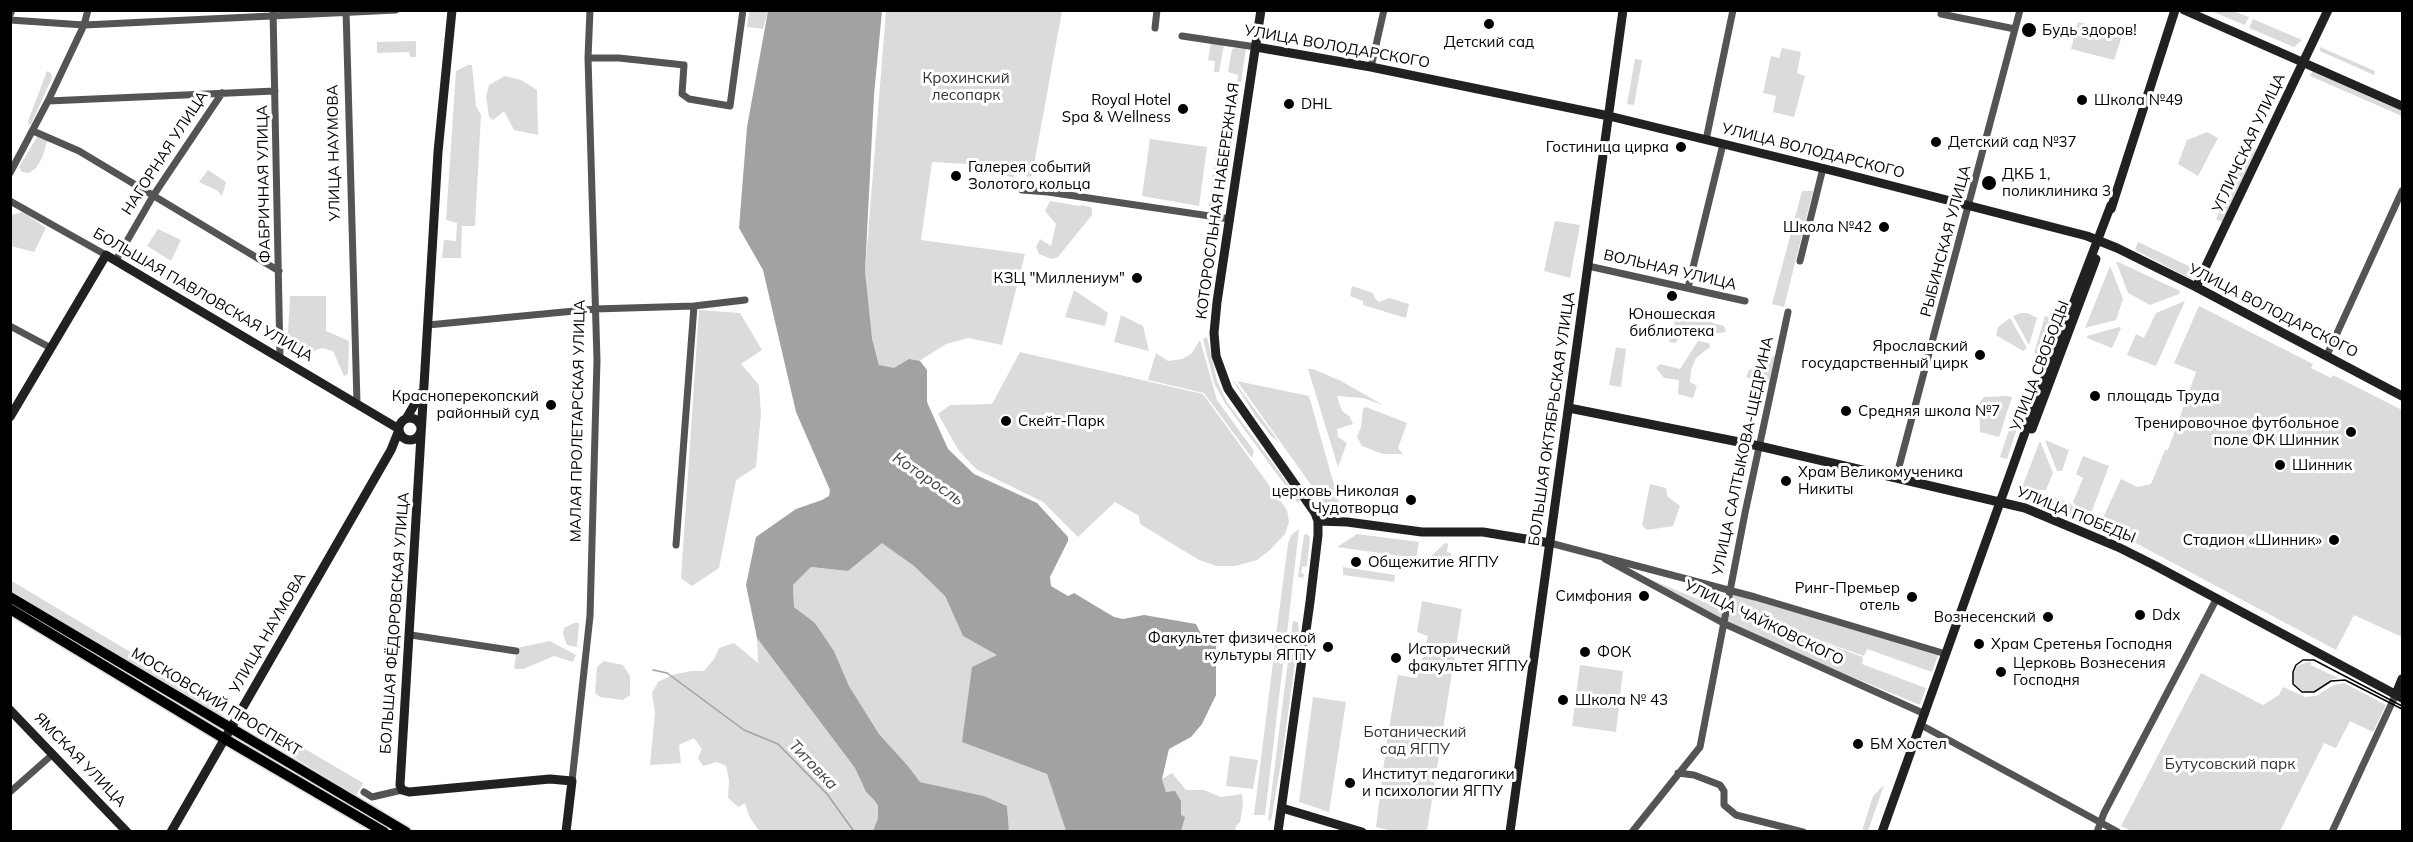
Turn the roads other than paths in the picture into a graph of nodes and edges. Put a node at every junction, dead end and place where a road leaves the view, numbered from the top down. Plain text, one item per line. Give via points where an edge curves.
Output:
1 (12, 10) edge
2 (88, 10) edge
3 (396, 10) edge
4 (447, 10) edge
5 (452, 10) edge
6 (590, 10) edge
7 (743, 10) edge
8 (1157, 10) edge
9 (1261, 10) edge
10 (1384, 10) edge
11 (1623, 10) edge
12 (1733, 10) edge
13 (2020, 10) edge
14 (2175, 10) edge
15 (2184, 10) edge
16 (2328, 10) edge
17 (346, 11) edge
18 (274, 13) edge
19 (1941, 14) dead end
20 (10, 15) edge
21 (10, 20) edge
22 (84, 25) junction
23 (1155, 28) dead end
24 (2015, 29) junction
25 (1182, 36) dead end
26 (1256, 47) junction
27 (588, 58) junction
28 (445, 63) junction
29 (2303, 63) junction
30 (1371, 67) junction
31 (275, 92) junction
32 (222, 93) junction
33 (48, 101) junction
34 (2403, 106) edge
35 (1609, 116) junction
36 (33, 131) junction
37 (1706, 140) junction
38 (1723, 144) junction
39 (1823, 168) junction
40 (10, 172) edge
41 (1022, 190) dead end
42 (2403, 191) edge
43 (153, 196) junction
44 (10, 201) edge
45 (1970, 206) junction
46 (1230, 219) junction
47 (2099, 241) junction
48 (105, 255) junction
49 (116, 260) junction
50 (1800, 261) dead end
51 (1588, 266) junction
52 (279, 271) junction
53 (2196, 287) junction
54 (1688, 288) junction
55 (745, 300) dead end
56 (1745, 301) dead end
57 (694, 306) junction
58 (595, 309) junction
59 (1788, 312) dead end
60 (428, 324) junction
61 (10, 326) edge
62 (51, 348) junction
63 (2327, 355) junction
64 (280, 357) junction
65 (424, 382) junction
66 (2403, 396) edge
67 (357, 403) junction
68 (1569, 408) junction
69 (379, 416) junction
70 (10, 417) edge
71 (405, 419) junction
72 (399, 429) junction
73 (422, 429) junction
74 (408, 440) junction
75 (1759, 447) junction
76 (391, 450) junction
77 (420, 458) junction
78 (1896, 478) junction
79 (2001, 502) junction
80 (1318, 521) junction
81 (1550, 543) junction
82 (676, 545) dead end
83 (1593, 553) junction
84 (1729, 590) junction
85 (10, 597) edge
86 (2217, 598) junction
87 (10, 609) edge
88 (1725, 624) junction
89 (411, 635) junction
90 (516, 651) dead end
91 (1946, 654) junction
92 (2403, 679) edge
93 (2399, 696) edge
94 (10, 710) edge
95 (1925, 714) junction
96 (1921, 725) junction
97 (228, 734) junction
98 (53, 754) junction
99 (1678, 773) junction
100 (572, 781) junction
101 (402, 790) junction
102 (10, 792) edge
103 (364, 792) dead end
104 (1282, 808) junction
105 (2101, 822) junction
106 (127, 831) edge
107 (171, 831) edge
108 (384, 831) edge
109 (406, 831) edge
110 (567, 831) edge
111 (1278, 831) edge
112 (1362, 831) edge
113 (1510, 831) edge
114 (1632, 831) edge
115 (1803, 831) edge
116 (1882, 831) edge
117 (2097, 831) edge
118 (2118, 831) edge
119 (2332, 831) edge

1 - 20 street
2 - 22 street
3 - 17 street
4 - 28 main road, БОЛЬШАЯ ФЁДОРОВСКАЯ УЛИЦА
5 - 28 main road, БОЛЬШАЯ ФЁДОРОВСКАЯ УЛИЦА
6 - 27 street, МАЛАЯ ПРОЛЕТАРСКАЯ УЛИЦА
7 - 27 street via 730,106 689,99 682,94 684,65
8 - 23 street
9 - 26 main road, КОТОРОСЛЬНАЯ НАБЕРЕЖНАЯ
10 - 30 street
11 - 35 main road, БОЛЬШАЯ ОКТЯБРЬСКАЯ УЛИЦА
12 - 37 street
13 - 24 street, РЫБИНСКАЯ УЛИЦА
14 - 47 main road, УЛИЦА СВОБОДЫ
15 - 29 main road
16 - 29 main road, УГЛИЧСКАЯ УЛИЦА
17 - 18 street
17 - 67 street, УЛИЦА НАУМОВА
18 - 22 street
18 - 31 street, ФАБРИЧНАЯ УЛИЦА
19 - 24 street
21 - 22 street
22 - 33 street
24 - 45 street, РЫБИНСКАЯ УЛИЦА
25 - 26 street, УЛИЦА ВОЛОДАРСКОГО
26 - 30 main road, УЛИЦА ВОЛОДАРСКОГО
26 - 46 main road, КОТОРОСЛЬНАЯ НАБЕРЕЖНАЯ
27 - 58 street, МАЛАЯ ПРОЛЕТАРСКАЯ УЛИЦА
28 - 60 main road, БОЛЬШАЯ ФЁДОРОВСКАЯ УЛИЦА
29 - 34 main road
29 - 53 main road, УГЛИЧСКАЯ УЛИЦА
30 - 35 main road, УЛИЦА ВОЛОДАРСКОГО
31 - 32 street
31 - 52 street, ФАБРИЧНАЯ УЛИЦА
32 - 33 street
32 - 43 street, НАГОРНАЯ УЛИЦА
33 - 36 street
35 - 37 main road, УЛИЦА ВОЛОДАРСКОГО
35 - 51 main road, БОЛЬШАЯ ОКТЯБРЬСКАЯ УЛИЦА
36 - 40 street
36 - 43 street via 79,150
37 - 38 main road, УЛИЦА ВОЛОДАРСКОГО
38 - 39 main road, УЛИЦА ВОЛОДАРСКОГО
38 - 54 street
39 - 45 main road, УЛИЦА ВОЛОДАРСКОГО
39 - 50 street
41 - 46 street
42 - 63 street
43 - 49 street, НАГОРНАЯ УЛИЦА
43 - 52 street
44 - 48 street, БОЛЬШАЯ ПАВЛОВСКАЯ УЛИЦА
45 - 47 main road, УЛИЦА ВОЛОДАРСКОГО
45 - 78 street, РЫБИНСКАЯ УЛИЦА
46 - 80 main road, КОТОРОСЛЬНАЯ НАБЕРЕЖНАЯ via 1215,314 1218,364 1237,403
47 - 53 main road, УЛИЦА ВОЛОДАРСКОГО
47 - 79 main road, УЛИЦА СВОБОДЫ
48 - 49 main road, БОЛЬШАЯ ПАВЛОВСКАЯ УЛИЦА
48 - 62 main road
49 - 64 main road, БОЛЬШАЯ ПАВЛОВСКАЯ УЛИЦА
51 - 54 street, ВОЛЬНАЯ УЛИЦА
51 - 68 main road, БОЛЬШАЯ ОКТЯБРЬСКАЯ УЛИЦА
52 - 64 street, ФАБРИЧНАЯ УЛИЦА
53 - 63 main road, УЛИЦА ВОЛОДАРСКОГО
54 - 56 street, ВОЛЬНАЯ УЛИЦА
55 - 57 street
57 - 58 street
57 - 82 street
58 - 60 street
58 - 100 street, МАЛАЯ ПРОЛЕТАРСКАЯ УЛИЦА via 590,616
59 - 75 street, УЛИЦА САЛТЫКОВА-ЩЕДРИНА
60 - 65 main road, БОЛЬШАЯ ФЁДОРОВСКАЯ УЛИЦА
61 - 62 street
62 - 70 main road
63 - 66 main road, УЛИЦА ВОЛОДАРСКОГО
64 - 67 main road, БОЛЬШАЯ ПАВЛОВСКАЯ УЛИЦА
65 - 71 main road, БОЛЬШАЯ ФЁДОРОВСКАЯ УЛИЦА via 419,399
65 - 73 main road, БОЛЬШАЯ ФЁДОРОВСКАЯ УЛИЦА
67 - 69 main road, БОЛЬШАЯ ПАВЛОВСКАЯ УЛИЦА
68 - 75 main road, УЛИЦА ПОБЕДЫ
68 - 81 main road, БОЛЬШАЯ ОКТЯБРЬСКАЯ УЛИЦА
69 - 71 main road, БОЛЬШАЯ ПАВЛОВСКАЯ УЛИЦА
69 - 72 main road, БОЛЬШАЯ ПАВЛОВСКАЯ УЛИЦА
71 - 72 main road
71 - 73 main road via 416,419
72 - 74 main road
72 - 76 main road, УЛИЦА НАУМОВА
73 - 74 main road via 418,437
73 - 77 main road, БОЛЬШАЯ ФЁДОРОВСКАЯ УЛИЦА
74 - 76 main road, УЛИЦА НАУМОВА
74 - 77 main road via 418,449
75 - 78 main road, УЛИЦА ПОБЕДЫ
75 - 84 street, УЛИЦА САЛТЫКОВА-ЩЕДРИНА
76 - 97 main road, УЛИЦА НАУМОВА
77 - 89 main road, БОЛЬШАЯ ФЁДОРОВСКАЯ УЛИЦА
78 - 79 main road, УЛИЦА ПОБЕДЫ
79 - 86 main road, УЛИЦА ПОБЕДЫ via 2118,547
79 - 91 main road, УЛИЦА СВОБОДЫ
80 - 81 main road, УЛИЦА ЧАЙКОВСКОГО via 1422,532 1483,532
80 - 104 main road
81 - 83 street, УЛИЦА ЧАЙКОВСКОГО
81 - 113 main road, БОЛЬШАЯ ОКТЯБРЬСКАЯ УЛИЦА
83 - 84 street, УЛИЦА ЧАЙКОВСКОГО
83 - 88 street, УЛИЦА ЧАЙКОВСКОГО
84 - 88 street, УЛИЦА САЛТЫКОВА-ЩЕДРИНА
84 - 91 street, УЛИЦА ЧАЙКОВСКОГО
85 - 97 main road, МОСКОВСКИЙ ПРОСПЕКТ
86 - 93 main road, УЛИЦА ПОБЕДЫ
86 - 105 street
87 - 97 main road, МОСКОВСКИЙ ПРОСПЕКТ
88 - 95 street, УЛИЦА ЧАЙКОВСКОГО
88 - 99 street, УЛИЦА САЛТЫКОВА-ЩЕДРИНА via 1700,747
89 - 90 street
89 - 101 main road, БОЛЬШАЯ ФЁДОРОВСКАЯ УЛИЦА
91 - 95 main road, УЛИЦА СВОБОДЫ
92 - 93 main road
93 - 119 street
94 - 98 main road, ЯМСКАЯ УЛИЦА
95 - 96 main road, УЛИЦА СВОБОДЫ
96 - 105 street
96 - 116 main road, УЛИЦА СВОБОДЫ
97 - 107 main road, УЛИЦА НАУМОВА
97 - 108 main road, МОСКОВСКИЙ ПРОСПЕКТ
97 - 109 main road, МОСКОВСКИЙ ПРОСПЕКТ
98 - 102 street
98 - 106 main road, ЯМСКАЯ УЛИЦА
99 - 114 street, УЛИЦА САЛТЫКОВА-ЩЕДРИНА
99 - 115 street via 1720,785 1724,806 1736,815
100 - 101 main road via 550,779
100 - 110 main road, МАЛАЯ ПРОЛЕТАРСКАЯ УЛИЦА
101 - 103 street via 372,797
104 - 111 main road
104 - 112 main road
105 - 117 street
105 - 118 street

